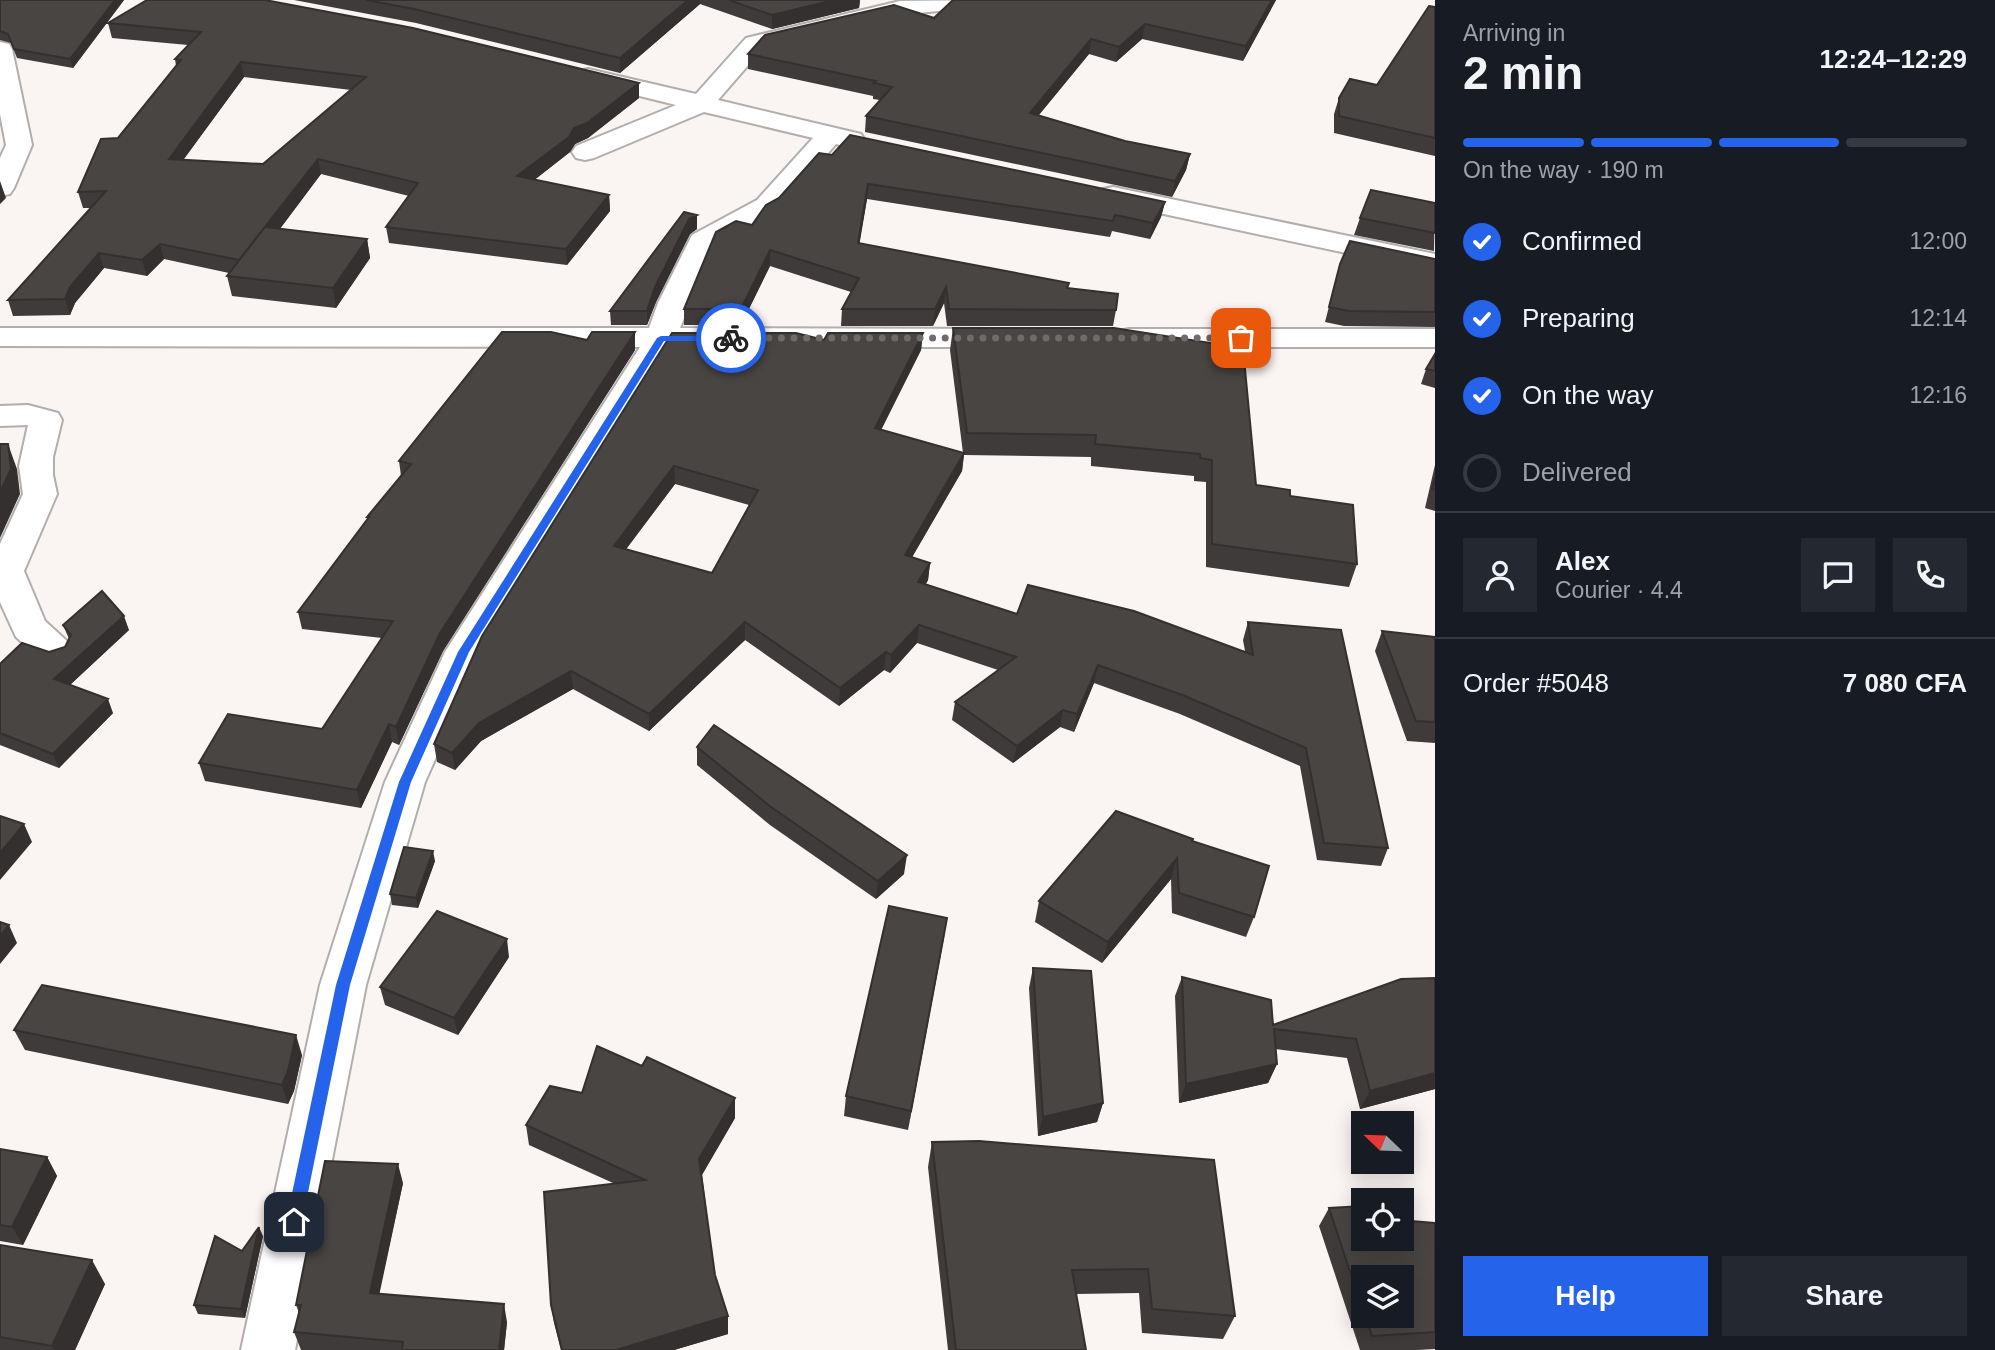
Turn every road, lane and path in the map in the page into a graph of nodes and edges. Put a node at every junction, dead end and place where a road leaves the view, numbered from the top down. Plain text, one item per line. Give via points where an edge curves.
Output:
1 (976, 0) edge
2 (0, 49) edge
3 (558, 69) edge
4 (701, 104) junction
5 (831, 135) junction
6 (881, 147) edge
7 (585, 152) dead end
8 (0, 188) edge
9 (1082, 189) edge
10 (1435, 262) edge
11 (0, 337) edge
12 (661, 338) junction
13 (1034, 338) edge
14 (1103, 338) edge
15 (1435, 338) edge
16 (0, 416) edge
17 (55, 651) edge
18 (268, 1350) edge

1 - 4 street via 900,8 755,43
2 - 8 street via 19,145
3 - 4 street
4 - 5 street
4 - 7 street
5 - 6 street
5 - 12 street via 767,206 702,241
9 - 10 street
11 - 12 street
12 - 13 street
12 - 18 street via 464,652 405,782 343,985
14 - 15 street
16 - 17 street via 46,420 34,475 40,494 6,571 29,628

